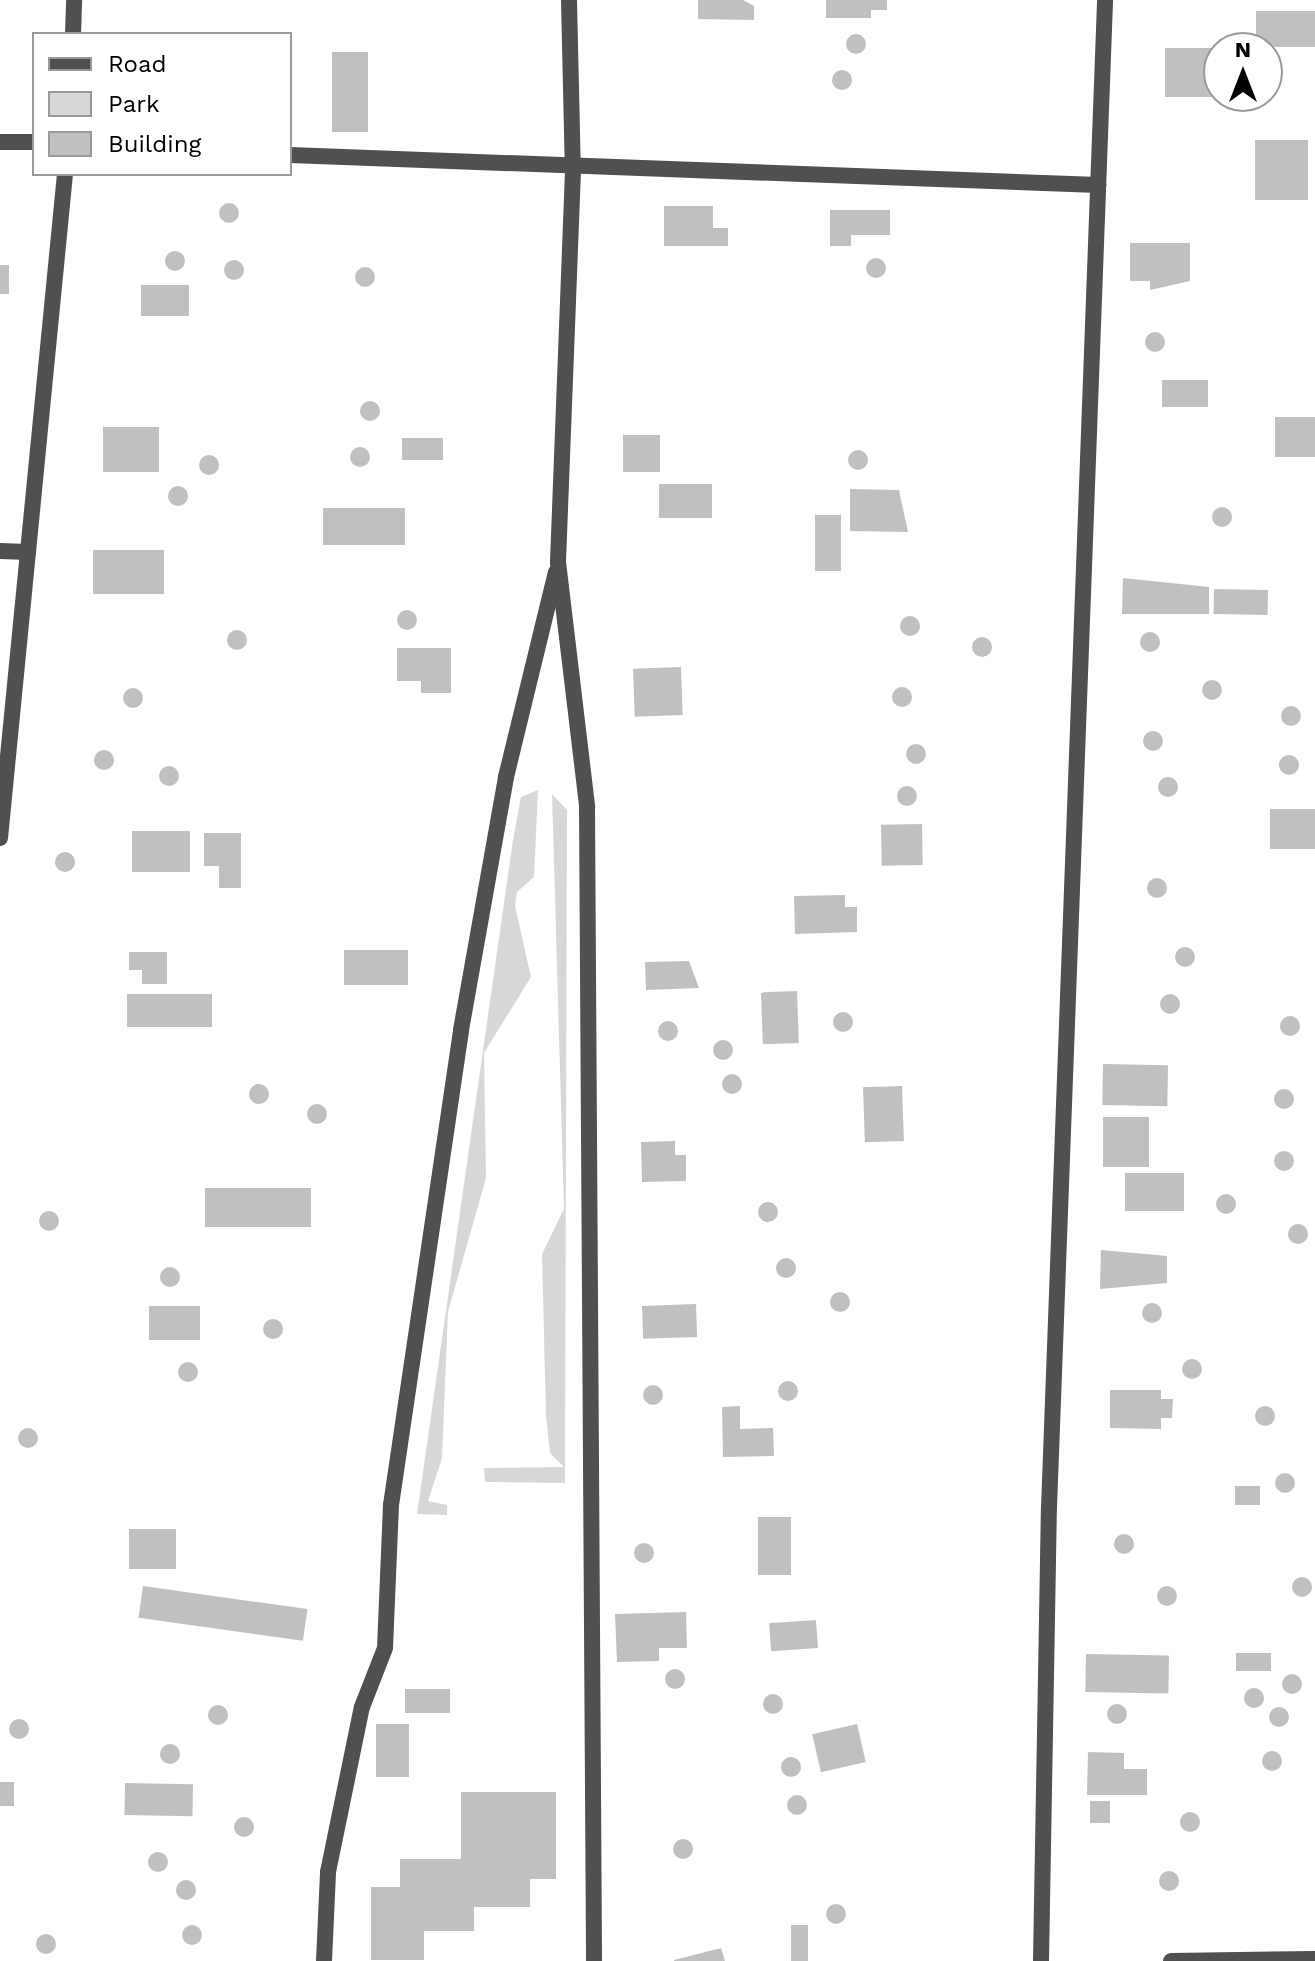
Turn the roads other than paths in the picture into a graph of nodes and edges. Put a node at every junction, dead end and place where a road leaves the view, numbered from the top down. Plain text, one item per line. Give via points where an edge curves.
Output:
1 (74, 0) edge
2 (569, 0) edge
3 (1105, 0) edge
4 (73, 32) edge
5 (0, 142) edge
6 (32, 142) edge
7 (292, 155) edge
8 (573, 171) junction
9 (65, 176) edge
10 (1098, 185) junction
11 (0, 551) edge
12 (28, 552) junction
13 (558, 562) junction
14 (0, 838) edge
15 (1315, 1959) edge
16 (324, 1961) edge
17 (594, 1961) edge
18 (1041, 1961) edge
19 (1171, 1961) edge

1 - 4 street
2 - 8 street
3 - 10 street
5 - 6 street
7 - 8 street
8 - 10 street
8 - 13 street
9 - 12 street
10 - 18 street via 1049,1508
11 - 12 street
12 - 14 street
13 - 16 street via 506,777 461,1030 391,1505 385,1648 362,1707 328,1872
13 - 17 street via 587,807
15 - 19 street

